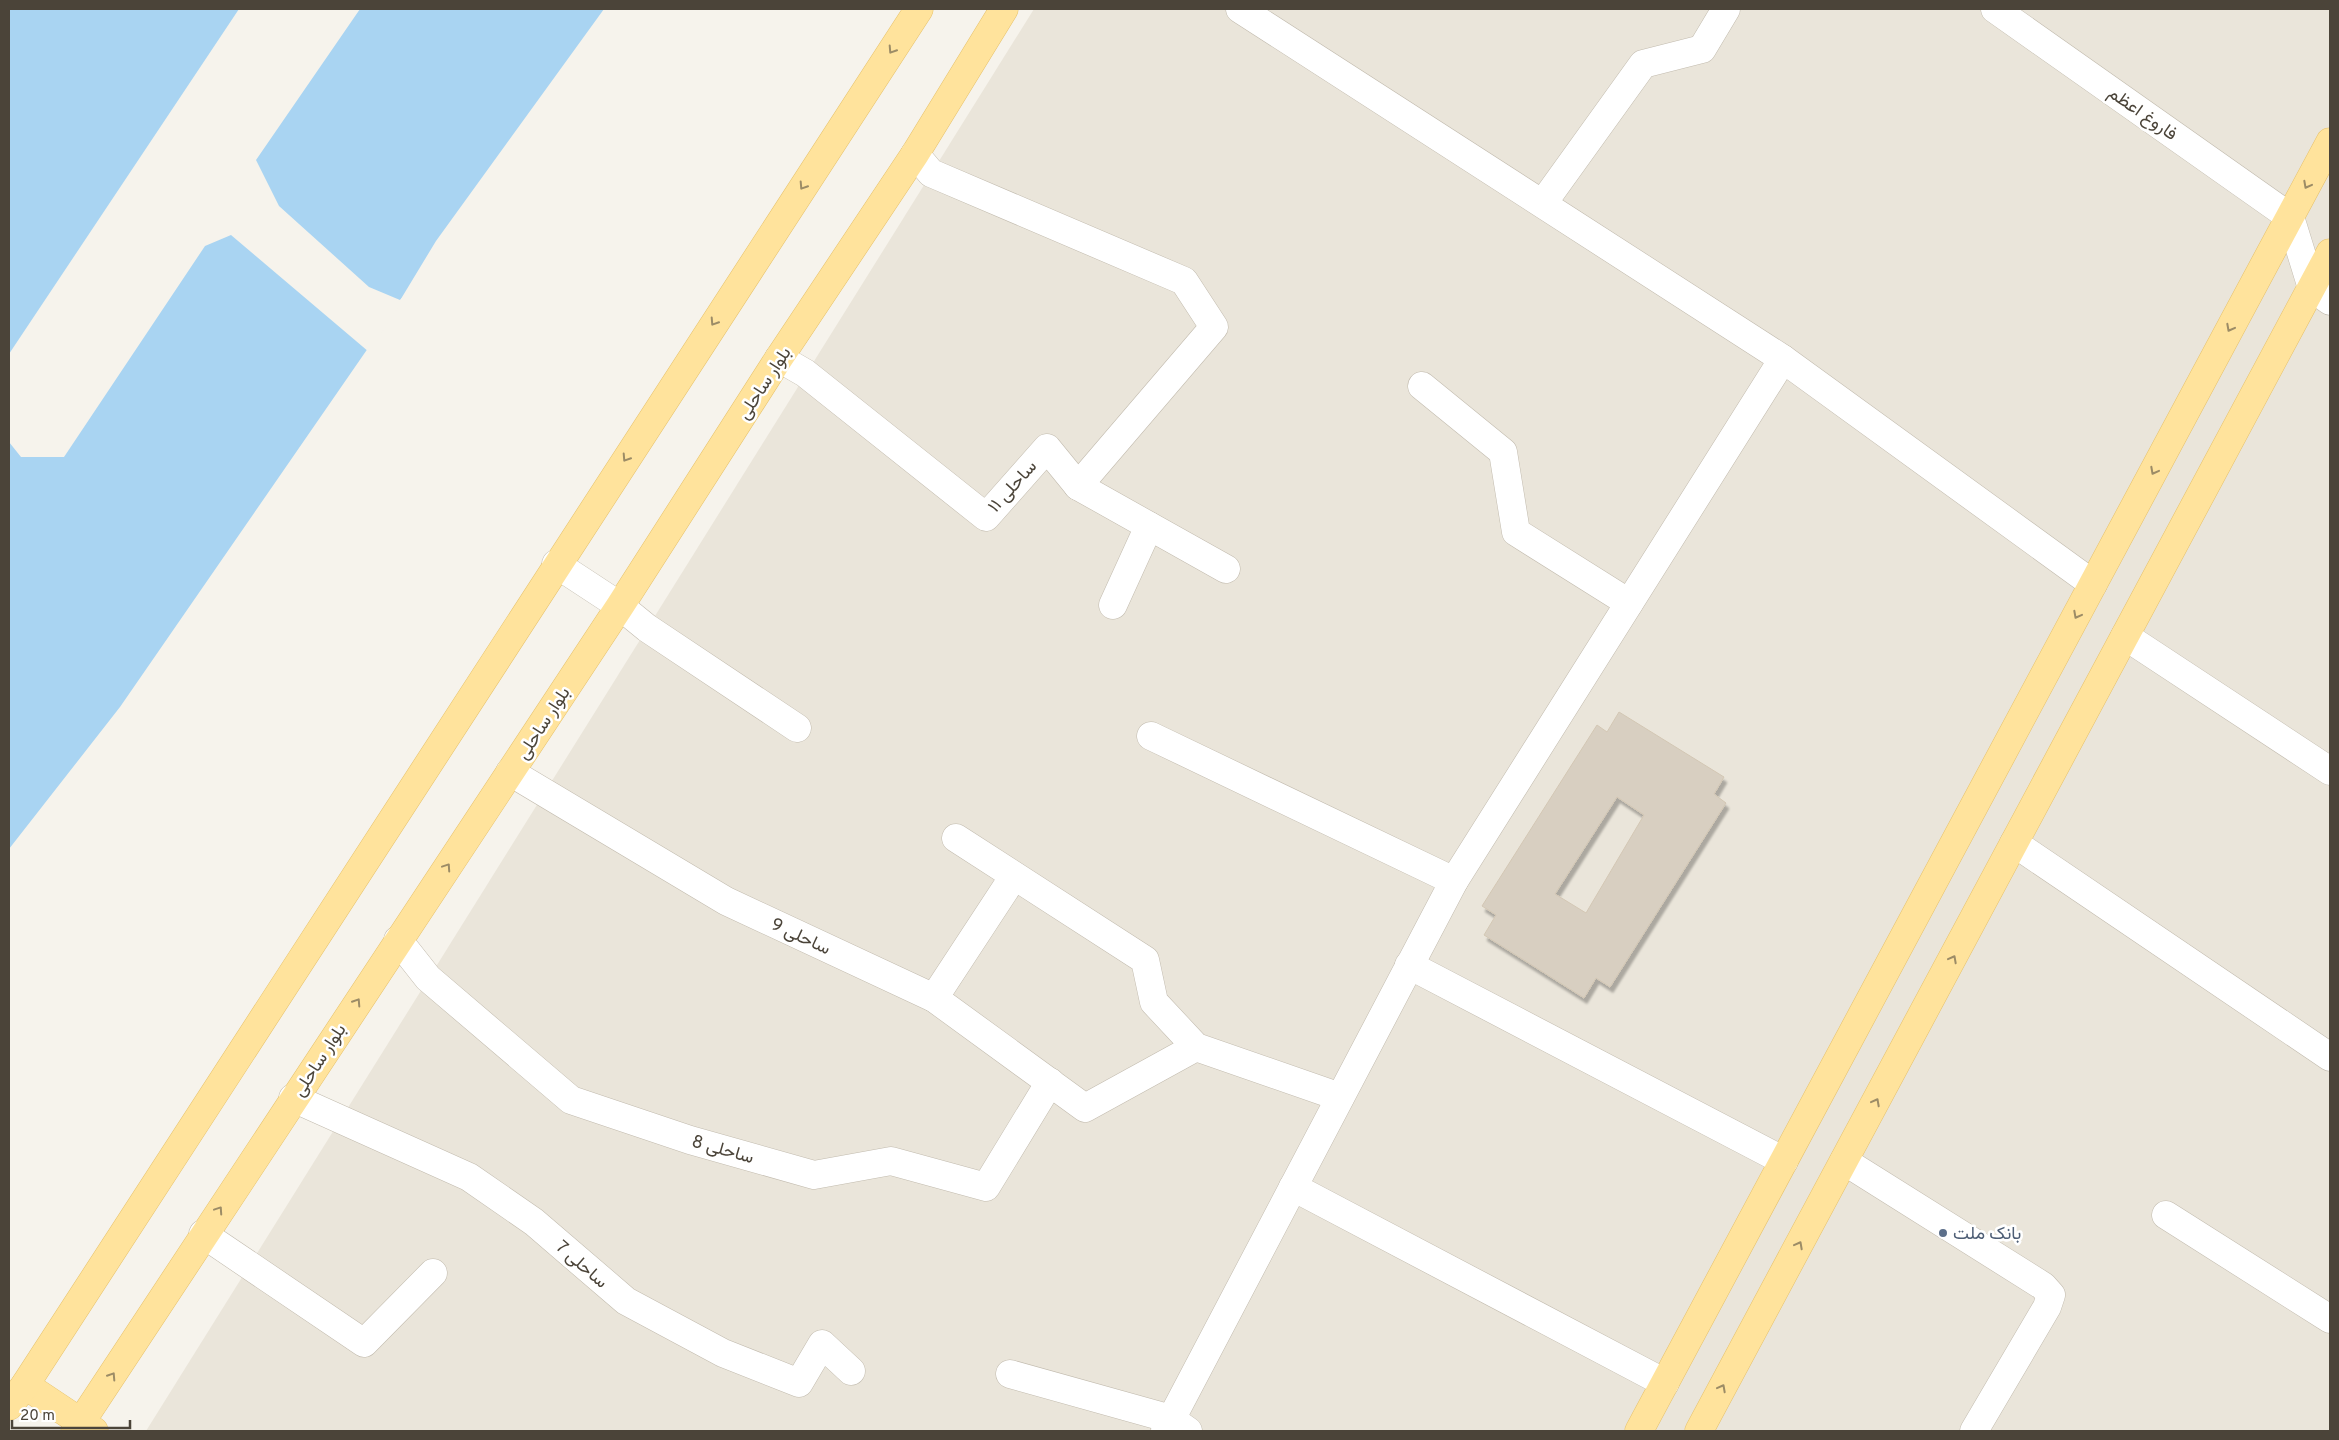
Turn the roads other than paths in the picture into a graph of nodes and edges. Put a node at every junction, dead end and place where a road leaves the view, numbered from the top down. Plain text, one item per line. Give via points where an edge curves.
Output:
1 (918, 9) edge
2 (1004, 9) edge
3 (1240, 9) edge
4 (1726, 9) edge
5 (1995, 9) edge
6 (2330, 142) edge
7 (915, 154) junction
8 (1543, 203) junction
9 (2290, 217) junction
10 (2330, 254) edge
11 (2321, 294) edge
12 (779, 358) junction
13 (1783, 359) junction
14 (1422, 386) dead end
15 (1078, 486) junction
16 (1149, 526) junction
17 (556, 564) junction
18 (1226, 570) dead end
19 (2093, 584) junction
20 (1629, 603) junction
21 (1113, 605) dead end
22 (620, 606) junction
23 (2125, 636) junction
24 (797, 728) dead end
25 (1152, 736) dead end
26 (2330, 771) edge
27 (510, 772) junction
28 (956, 838) dead end
29 (2014, 843) junction
30 (1014, 876) junction
31 (1454, 881) junction
32 (398, 940) junction
33 (1409, 965) junction
34 (934, 998) junction
35 (1196, 1047) junction
36 (2330, 1057) edge
37 (1050, 1082) junction
38 (1340, 1097) junction
39 (294, 1098) junction
40 (1784, 1161) junction
41 (1844, 1161) junction
42 (1293, 1187) junction
43 (2166, 1215) dead end
44 (203, 1234) junction
45 (433, 1273) dead end
46 (2330, 1319) edge
47 (851, 1371) dead end
48 (1010, 1374) dead end
49 (1665, 1383) junction
50 (17, 1395) edge
51 (1175, 1427) edge
52 (83, 1429) edge
53 (1639, 1431) edge
54 (1699, 1431) edge
55 (1974, 1431) edge

1 -> 17 main road
2 - 7 main road, بلوار ساحلی
3 - 8 street
4 - 8 street via 1702,49 1643,64
5 - 9 street, فاروغ اعظم
6 -> 9 main road
7 - 12 main road, بلوار ساحلی
7 - 15 street via 931,173 1184,282 1214,327
8 - 13 street
9 - 11 street
9 -> 19 main road
10 - 11 main road
11 - 23 main road
12 - 15 street, ساحلی ۱۱ via 805,374 986,517 1047,448
12 - 22 main road, بلوار ساحلی
13 - 19 street
13 - 20 street
14 - 20 street via 1503,452 1516,532
15 - 16 street, ساحلی ۱۱
16 - 18 street, ساحلی ۱۱
16 - 21 street
17 - 22 street
17 - 50 main road
19 -> 40 main road
20 - 31 street
22 - 24 street via 647,628
22 - 27 main road, بلوار ساحلی
23 - 26 street
23 - 29 main road
25 - 31 street
32 -> 27 main road, بلوار ساحلی
27 - 34 street, ساحلی 9 via 726,901
28 - 30 street
29 - 36 street
41 -> 29 main road
30 - 34 street
30 - 35 street via 1145,960 1154,1002
31 - 33 street
32 - 37 street, ساحلی 8 via 428,978 571,1100 690,1140 814,1175 891,1161 986,1188
39 -> 32 main road, بلوار ساحلی
33 - 38 street
33 - 40 street
34 - 37 street, ساحلی 9
35 - 37 street, ساحلی 9 via 1085,1108
35 - 38 street
38 - 42 street
44 -> 39 main road, بلوار ساحلی
39 - 47 street, ساحلی 7 via 469,1177 534,1222 626,1301 723,1354 799,1383 822,1344
40 - 49 main road
54 -> 41 main road
41 - 55 street via 2043,1286 2051,1295
42 - 49 street
42 - 51 street
43 - 46 street
44 - 45 street via 364,1343
52 -> 44 main road, بلوار ساحلی
48 - 51 street
49 - 53 main road
50 - 52 main road

